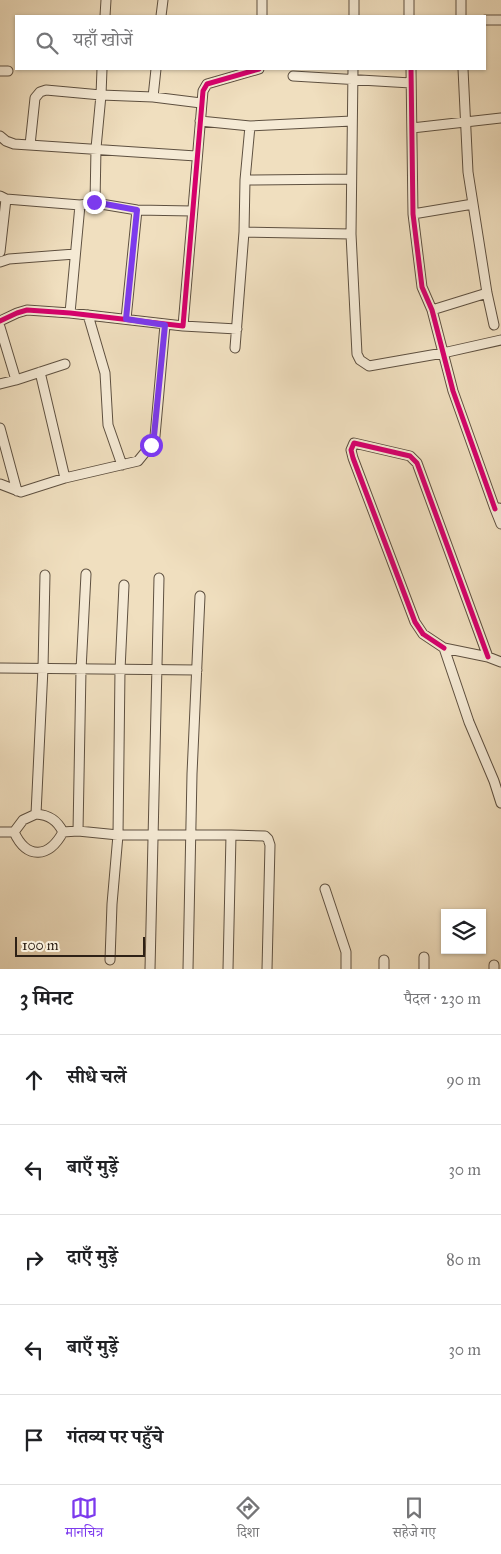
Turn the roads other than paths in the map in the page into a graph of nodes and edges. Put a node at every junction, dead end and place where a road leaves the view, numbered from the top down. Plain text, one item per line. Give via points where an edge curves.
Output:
1 (106, 0) edge
2 (163, 0) edge
3 (262, 0) edge
4 (354, 0) edge
5 (409, 0) edge
6 (461, 0) edge
7 (105, 15) edge
8 (161, 15) edge
9 (262, 15) edge
10 (354, 15) edge
11 (409, 15) edge
12 (461, 15) edge
13 (486, 20) edge
14 (501, 20) edge
15 (102, 70) edge
16 (156, 70) edge
17 (256, 70) edge
18 (353, 70) edge
19 (411, 70) edge
20 (463, 70) edge
21 (293, 76) dead end
22 (353, 80) junction
23 (411, 83) junction
24 (101, 95) junction
25 (153, 97) junction
26 (201, 103) junction
27 (501, 118) edge
28 (200, 121) junction
29 (352, 121) junction
30 (465, 121) junction
31 (250, 126) junction
32 (412, 128) junction
33 (0, 136) edge
34 (30, 145) junction
35 (96, 148) junction
36 (196, 156) junction
37 (351, 179) junction
38 (245, 180) junction
39 (3, 198) edge
40 (94, 202) junction
41 (473, 204) junction
42 (80, 205) junction
43 (137, 210) junction
44 (192, 210) junction
45 (413, 214) junction
46 (244, 232) junction
47 (351, 234) junction
48 (0, 252) edge
49 (76, 254) junction
50 (0, 262) edge
51 (487, 293) junction
52 (432, 310) junction
53 (70, 313) junction
54 (88, 315) junction
55 (126, 319) junction
56 (0, 321) edge
57 (165, 325) junction
58 (494, 325) dead end
59 (183, 326) junction
60 (0, 327) edge
61 (237, 329) junction
62 (501, 340) edge
63 (235, 348) dead end
64 (443, 353) junction
65 (65, 364) dead end
66 (40, 372) junction
67 (16, 380) junction
68 (0, 384) edge
69 (0, 428) edge
70 (122, 465) junction
71 (65, 478) junction
72 (0, 484) edge
73 (17, 490) junction
74 (498, 508) edge
75 (501, 524) edge
76 (86, 574) dead end
77 (45, 575) dead end
78 (159, 578) dead end
79 (124, 585) dead end
80 (200, 596) dead end
81 (444, 648) junction
82 (488, 657) junction
83 (501, 662) edge
84 (0, 668) edge
85 (43, 668) junction
86 (81, 670) junction
87 (120, 670) junction
88 (156, 670) junction
89 (197, 670) junction
90 (497, 779) edge
91 (501, 803) edge
92 (36, 814) junction
93 (78, 831) junction
94 (0, 832) edge
95 (14, 832) junction
96 (63, 832) junction
97 (153, 834) junction
98 (118, 835) junction
99 (191, 835) junction
100 (231, 835) junction
101 (325, 888) dead end
102 (424, 957) dead end
103 (110, 960) dead end
104 (150, 969) edge
105 (188, 969) edge
106 (228, 969) edge
107 (267, 969) edge
108 (346, 969) edge
109 (424, 969) edge

1 - 7 street
2 - 8 street
3 - 9 street
4 - 10 street
5 - 11 street
6 - 12 street
13 - 14 street
15 - 24 street
16 - 25 street
17 - 26 street via 207,84
18 - 22 street
19 - 23 street
20 - 30 street
21 - 22 street
22 - 23 street
22 - 29 street
23 - 32 street
24 - 25 street
24 - 34 street via 40,92 35,98
24 - 35 street
25 - 26 street
26 - 28 street
27 - 30 street
28 - 31 street
28 - 36 street
29 - 31 street
29 - 37 street
30 - 32 street
30 - 41 street
31 - 38 street
32 - 45 street
33 - 34 street via 10,143
34 - 35 street
35 - 36 street
35 - 40 street
36 - 44 street
37 - 38 street
37 - 47 street
38 - 46 street
39 - 42 street
39 - 48 street
40 - 42 street
40 - 43 street
41 - 45 street
41 - 51 street
42 - 49 street
43 - 44 street
43 - 55 street
44 - 59 street
45 - 52 street via 422,287
46 - 47 street
46 - 61 street
47 - 64 street via 357,354 360,360 369,366
49 - 50 street
49 - 53 street
51 - 52 street
51 - 58 street
52 - 64 street
53 - 54 street
53 - 56 street via 27,310
54 - 55 street
54 - 70 street via 105,373 108,425
55 - 57 street
57 - 59 street
57 - 70 street via 154,436 138,461
59 - 61 street
60 - 67 street
61 - 63 street
62 - 64 street
64 - 74 street via 453,391
65 - 66 street
66 - 67 street
66 - 71 street
67 - 68 street
69 - 73 street
70 - 71 street
71 - 73 street via 22,492
72 - 73 street
74 - 75 street
76 - 86 street
77 - 85 street
78 - 88 street
79 - 87 street
80 - 89 street
81 - 82 street
81 - 82 street via 423,634 415,622 353,458 354,443 410,456 417,463
81 - 90 street via 469,722
82 - 83 street
84 - 85 street
85 - 86 street
85 - 92 street
86 - 87 street
86 - 93 street
87 - 88 street
87 - 98 street
88 - 89 street
88 - 97 street
89 - 99 street
90 - 91 street
92 - 95 street via 23,820
92 - 96 street via 47,815 59,824
93 - 96 street
93 - 98 street
94 - 95 street
95 - 96 street via 18,842 35,852 46,851 57,844
97 - 98 street
97 - 99 street
97 - 104 street
98 - 103 street
99 - 100 street
99 - 105 street
100 - 106 street
100 - 107 street via 262,835 270,844
101 - 108 street via 346,952
102 - 109 street

